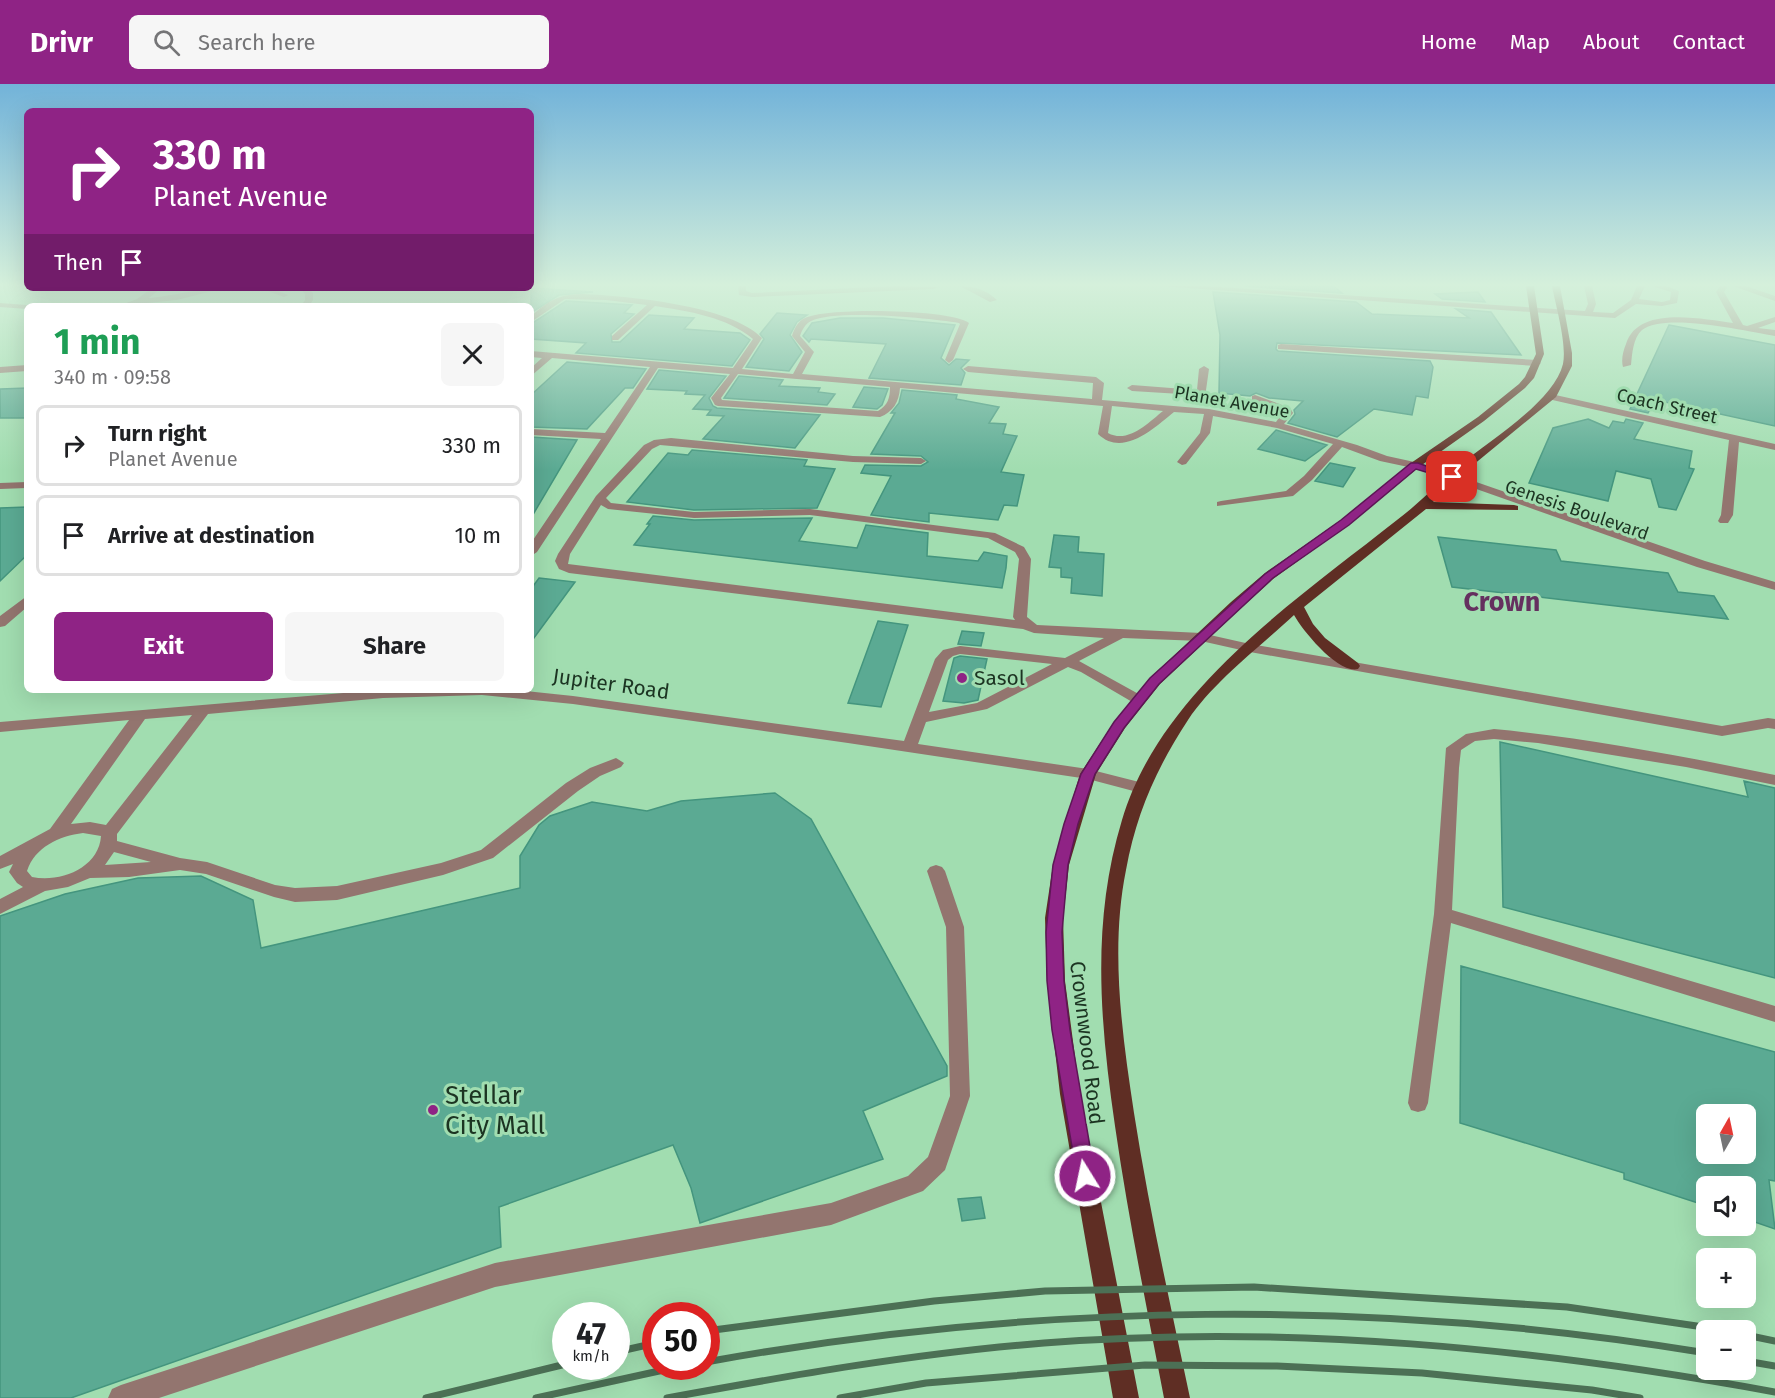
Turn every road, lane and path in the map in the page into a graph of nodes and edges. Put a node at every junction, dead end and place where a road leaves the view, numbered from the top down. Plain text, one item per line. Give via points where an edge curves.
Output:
1 (753, 347) edge
2 (806, 347) edge
3 (954, 347) edge
4 (1286, 347) edge
5 (1539, 347) edge
6 (1566, 347) edge
7 (1629, 347) edge
8 (534, 354) edge
9 (550, 355) junction
10 (949, 360) dead end
11 (1537, 363) junction
12 (656, 364) junction
13 (1626, 365) dead end
14 (24, 368) edge
15 (968, 369) dead end
16 (1204, 369) dead end
17 (0, 370) edge
18 (534, 370) edge
19 (735, 370) junction
20 (796, 376) junction
21 (895, 384) junction
22 (1132, 388) dead end
23 (1202, 393) junction
24 (1551, 397) junction
25 (1255, 398) dead end
26 (1097, 401) junction
27 (1108, 402) junction
28 (1173, 408) junction
29 (1205, 412) junction
30 (1278, 425) junction
31 (534, 432) edge
32 (608, 436) junction
33 (1734, 438) junction
34 (1340, 443) junction
35 (1775, 447) edge
36 (921, 461) dead end
37 (1182, 462) dead end
38 (1410, 469) junction
39 (1448, 481) junction
40 (24, 484) edge
41 (0, 486) edge
42 (600, 498) junction
43 (1221, 504) dead end
44 (1424, 506) junction
45 (1514, 508) junction
46 (1724, 521) dead end
47 (534, 547) edge
48 (1701, 564) junction
49 (1775, 586) edge
50 (24, 603) edge
51 (1297, 607) junction
52 (0, 623) edge
53 (1026, 626) junction
54 (1119, 635) junction
55 (1201, 637) junction
56 (1250, 648) junction
57 (1068, 662) junction
58 (1353, 666) junction
59 (372, 693) edge
60 (514, 693) edge
61 (1139, 700) junction
62 (204, 709) junction
63 (140, 715) junction
64 (920, 718) junction
65 (1773, 723) edge
66 (0, 727) edge
67 (909, 747) junction
68 (616, 763) dead end
69 (1088, 774) junction
70 (1775, 780) edge
71 (1141, 788) junction
72 (56, 833) junction
73 (110, 839) junction
74 (36, 844) junction
75 (0, 863) edge
76 (180, 864) junction
77 (936, 871) dead end
78 (86, 872) junction
79 (42, 885) junction
80 (0, 907) edge
81 (1443, 914) junction
82 (1775, 1014) edge
83 (1418, 1103) dead end
84 (121, 1398) edge
85 (1126, 1398) edge
86 (1177, 1398) edge

1 - 19 street
2 - 20 street via 810,352
3 - 10 street
4 - 11 street
5 - 11 main road
6 - 24 main road, Crownwood Road via 1567,366
7 - 13 street
8 - 9 street, Planet Avenue
9 - 12 street, Planet Avenue
9 - 18 street
11 - 38 main road, Crownwood Road via 1522,386 1501,404
12 - 19 street, Planet Avenue
12 - 32 street
14 - 17 street
15 - 26 street via 1096,380
16 - 23 street
19 - 20 street, Planet Avenue
19 - 21 street via 716,398 718,403 880,414 896,398
20 - 21 street, Planet Avenue
21 - 26 street, Planet Avenue
22 - 23 street
23 - 29 street
24 - 33 street, Coach Street
24 - 39 main road, Crownwood Road
25 - 30 street via 1287,410
26 - 27 street, Planet Avenue
27 - 28 street, Planet Avenue
27 - 28 street via 1103,434 1123,440 1133,438
28 - 29 street, Planet Avenue
29 - 30 street, Planet Avenue
29 - 37 street via 1205,433
30 - 34 street, Planet Avenue
31 - 32 street
32 - 47 street
33 - 35 street, Coach Street
33 - 46 street
34 - 38 street, Planet Avenue
34 - 43 street via 1289,494
36 - 42 street via 658,442 648,447
38 - 39 street, Planet Avenue
38 - 55 main road, Crownwood Road via 1269,576
39 - 44 main road, Crownwood Road
39 - 45 street, Genesis Boulevard
39 - 48 street, Genesis Boulevard
40 - 41 street
42 - 53 street via 608,506 694,515 810,512 991,535 1020,550 1025,559 1020,617
42 - 53 street via 564,554 561,561 569,569
44 - 45 main road
44 - 51 main road, Crownwood Road
45 - 48 street, Genesis Boulevard via 1624,547
48 - 49 street, Genesis Boulevard
50 - 52 street
51 - 56 main road, Crownwood Road
51 - 58 main road via 1315,637
53 - 54 street
54 - 55 street
54 - 57 street
55 - 56 street
55 - 61 main road, Crownwood Road
56 - 58 street
56 - 71 main road, Crownwood Road via 1182,716
57 - 61 street
57 - 64 street via 982,706
57 - 64 street via 960,650 948,653 942,659
58 - 65 street via 1722,731
59 - 62 street, Jupiter Road
60 - 67 street, Jupiter Road
61 - 69 main road, Crownwood Road
62 - 63 street, Jupiter Road
62 - 73 street
63 - 66 street, Jupiter Road
63 - 72 street
64 - 67 street
67 - 69 street, Jupiter Road
68 - 76 street via 572,787 487,854 443,869 337,893 295,895 207,868
69 - 71 street, Jupiter Road
69 - 85 main road, Crownwood Road via 1061,865 1054,918 1055,970 1070,1094
70 - 81 street via 1538,738 1494,734 1471,737 1454,748
71 - 86 main road, Crownwood Road via 1117,870 1111,912 1113,1042 1132,1168
72 - 73 street via 97,827
72 - 74 street
73 - 76 street
73 - 78 street via 104,858
74 - 75 street
74 - 79 street via 22,858 18,872 25,881
76 - 78 street
77 - 84 street via 955,927 960,1096 937,1163 915,1184 831,1214 495,1275
78 - 79 street via 64,882
79 - 80 street
81 - 82 street
81 - 83 street

